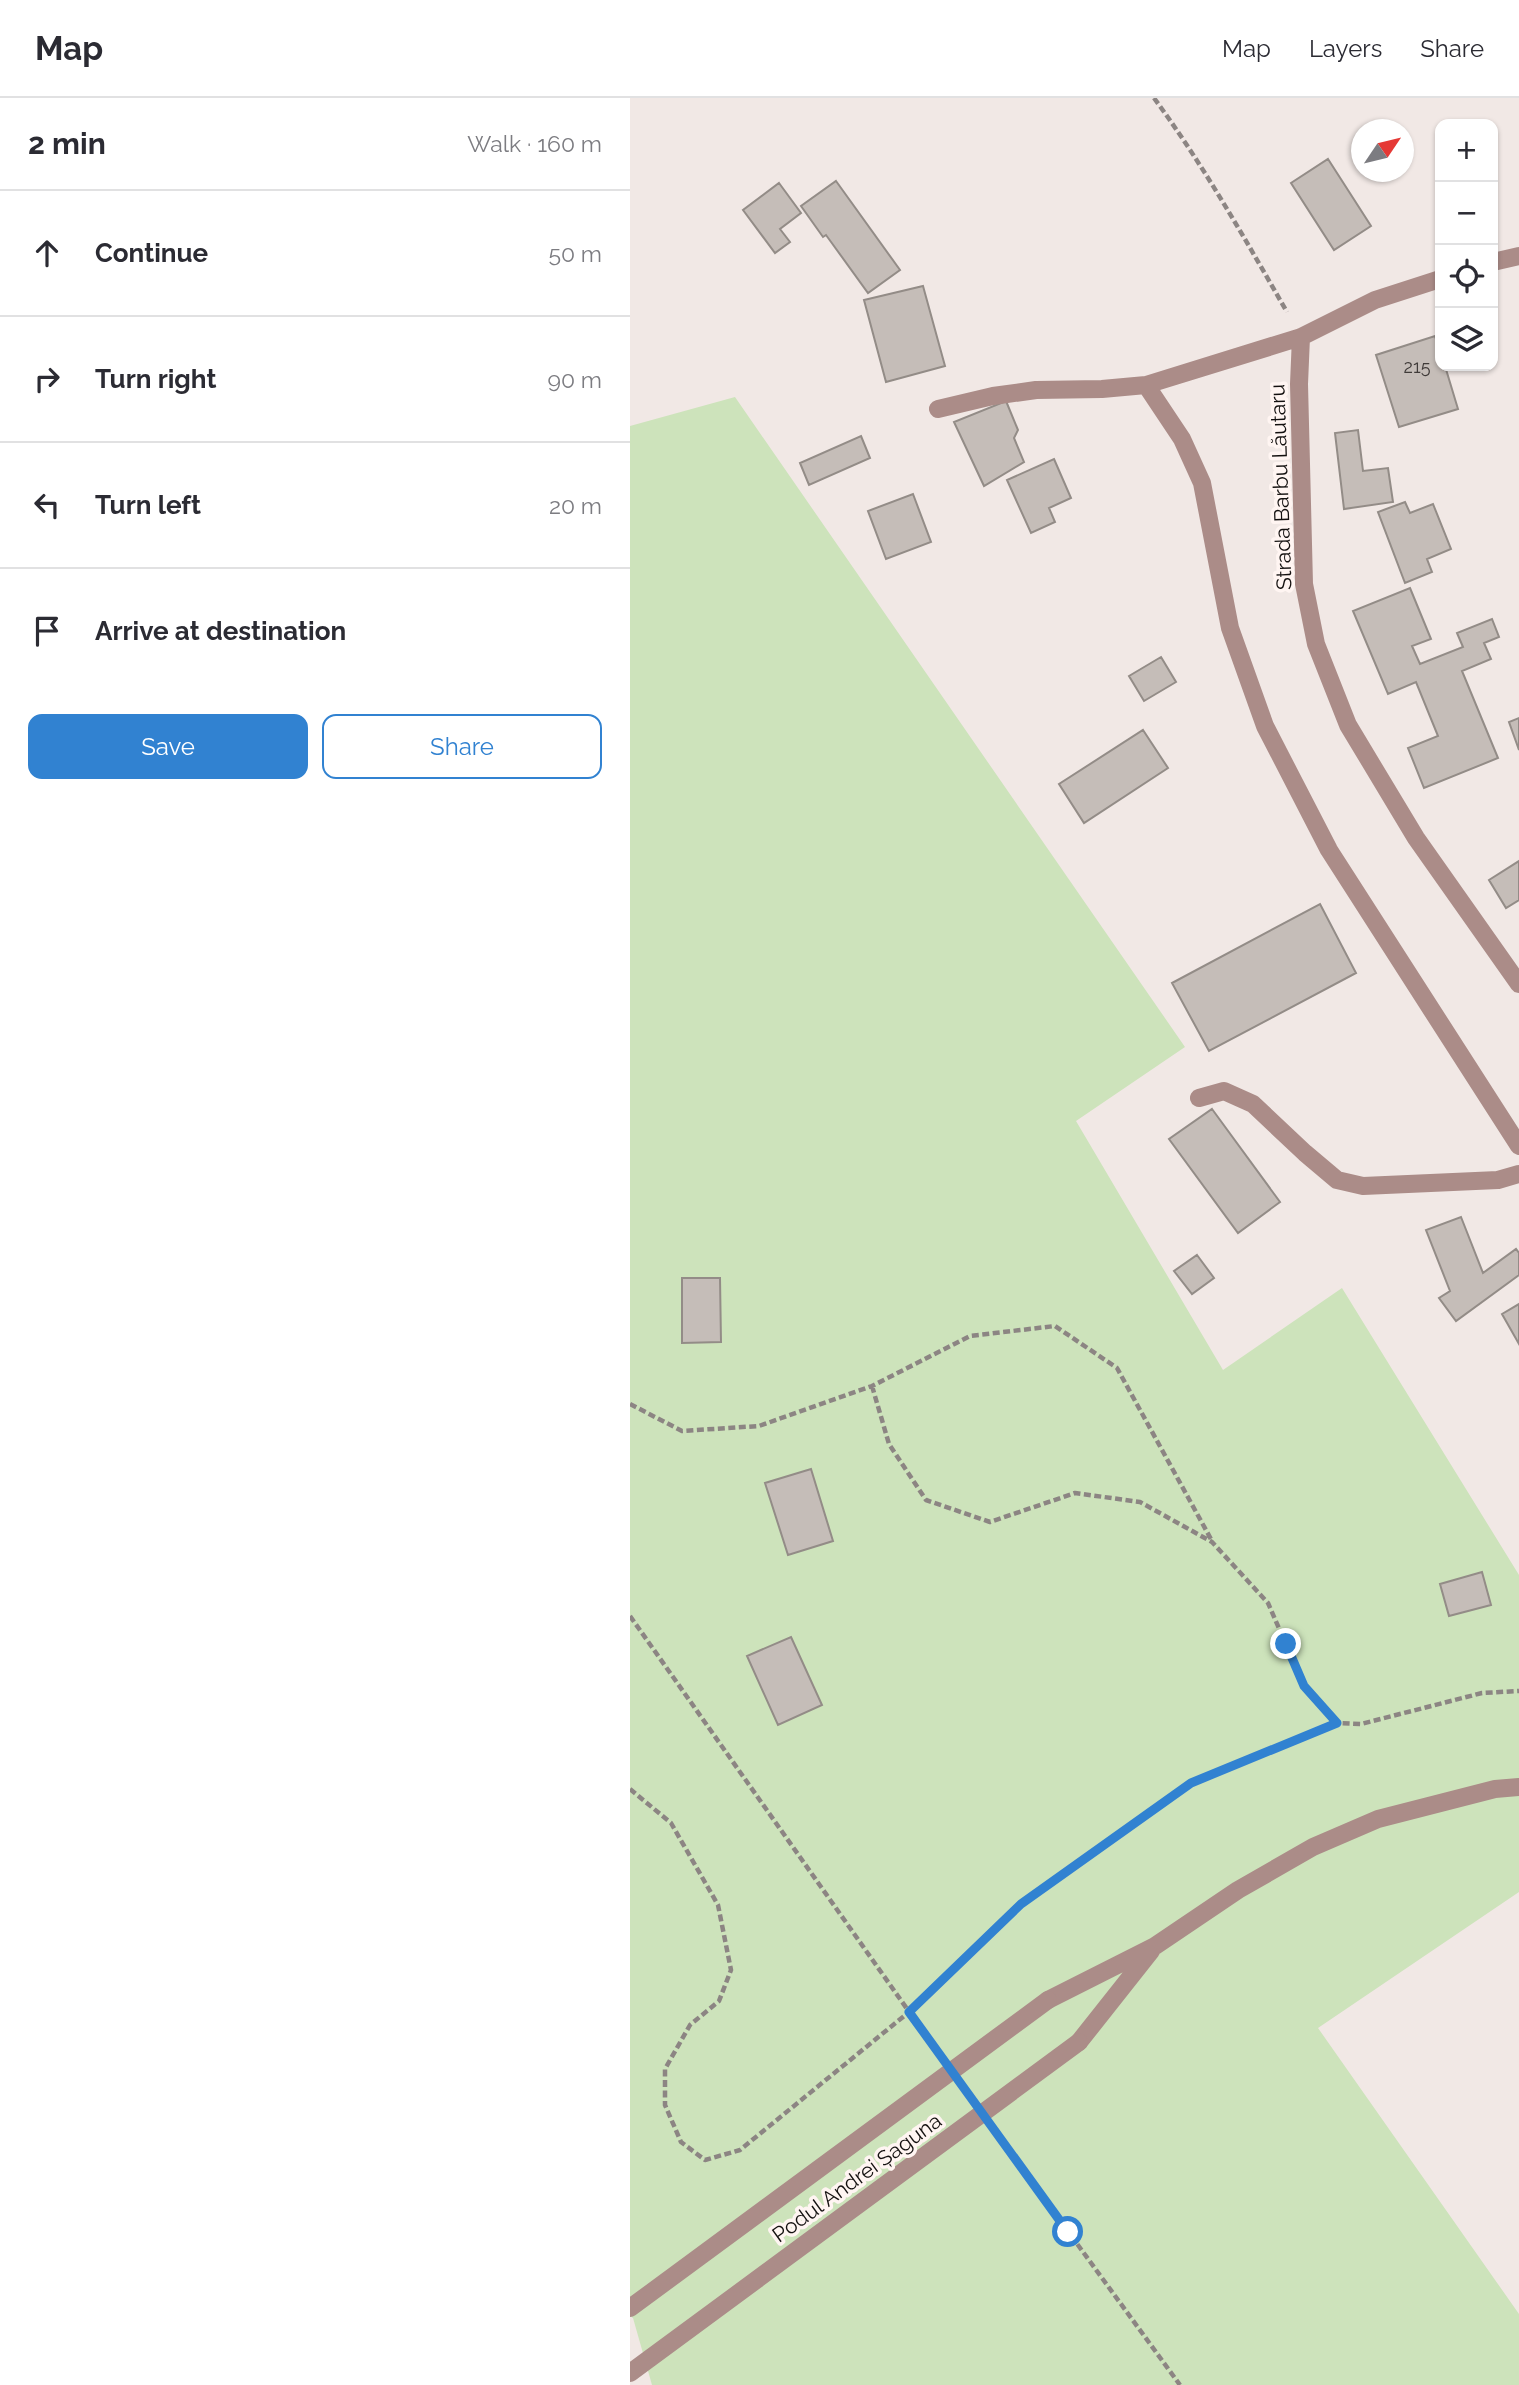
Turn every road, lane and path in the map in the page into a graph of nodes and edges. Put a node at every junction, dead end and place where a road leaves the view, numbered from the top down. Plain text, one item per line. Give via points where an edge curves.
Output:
1 (1154, 98) edge
2 (1519, 256) edge
3 (1498, 261) edge
4 (1435, 280) edge
5 (1301, 337) junction
6 (1146, 385) junction
7 (938, 409) dead end
8 (1519, 984) edge
9 (1199, 1098) dead end
10 (1519, 1146) edge
11 (1519, 1174) edge
12 (872, 1386) junction
13 (630, 1404) edge
14 (1212, 1542) junction
15 (630, 1616) edge
16 (1519, 1691) edge
17 (1337, 1723) junction
18 (1519, 1787) edge
19 (630, 1789) edge
20 (1155, 1946) junction
21 (909, 2012) junction
22 (942, 2057) dead end
23 (991, 2125) dead end
24 (630, 2308) edge
25 (630, 2373) edge
26 (1180, 2385) edge

1 - 5 path via 1237,225
2 - 3 street
4 - 5 street via 1375,300
5 - 6 street
5 - 8 street, Strada Barbu Lăutaru via 1304,584 1316,644 1348,725 1402,815
6 - 7 street via 1036,390
6 - 10 street via 1182,439 1202,483 1230,628 1265,726 1329,850
9 - 11 street via 1224,1091 1253,1104 1337,1180 1363,1186 1498,1180
12 - 13 path via 759,1426 681,1432
12 - 14 path via 889,1444 926,1500 990,1522 1075,1493 1140,1502
12 - 14 path via 970,1336 1055,1326 1116,1368
14 - 17 path via 1268,1603 1304,1686
15 - 21 path
16 - 17 path via 1482,1693 1361,1724
17 - 21 path via 1191,1783 1021,1904
18 - 20 street, Podul Andrei Șaguna via 1378,1819 1313,1847
19 - 21 path via 671,1823 718,1906 731,1970 719,2001 690,2025 665,2069 665,2105 681,2142 705,2160 740,2150
20 - 24 street, Podul Andrei Șaguna, bridge via 1048,2000
20 - 25 street, Podul Andrei Șaguna, bridge via 1079,2042
21 - 22 path
23 - 26 path

